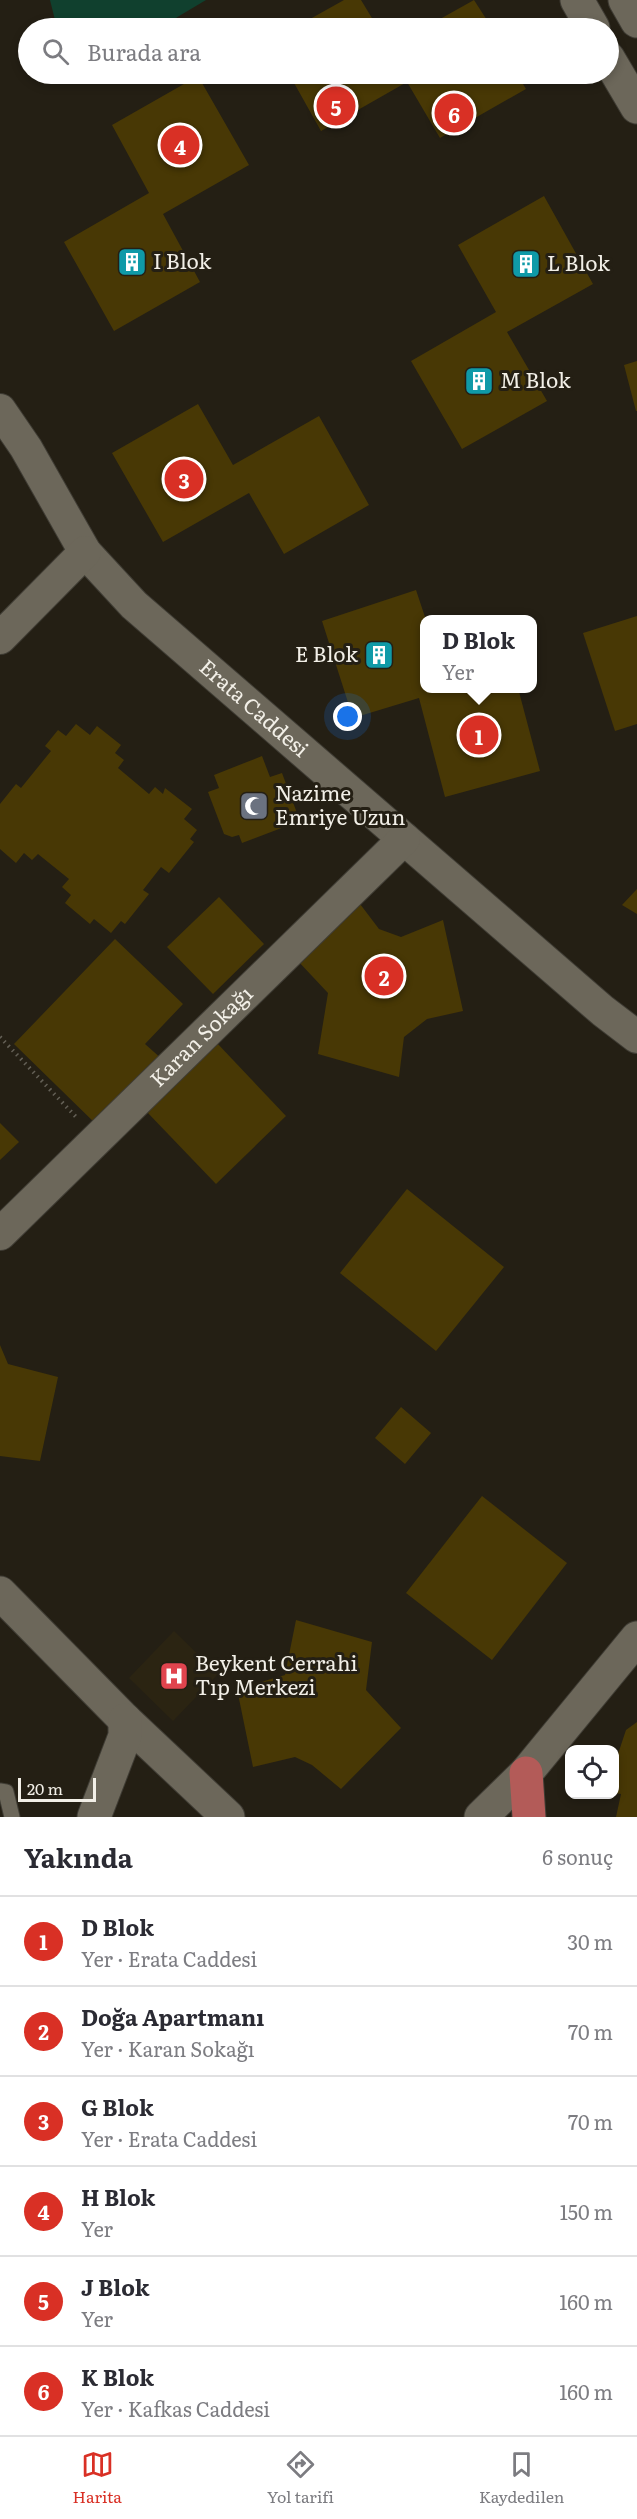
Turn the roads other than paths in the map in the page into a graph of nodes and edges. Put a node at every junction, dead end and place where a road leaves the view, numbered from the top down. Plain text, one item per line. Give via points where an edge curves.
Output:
1 (577, 0) edge
2 (625, 0) edge
3 (587, 18) edge
4 (637, 21) edge
5 (619, 76) edge
6 (637, 107) edge
7 (0, 410) edge
8 (85, 552) junction
9 (0, 638) edge
10 (404, 838) junction
11 (637, 1037) edge
12 (0, 1234) edge
13 (0, 1593) edge
14 (637, 1638) edge
15 (125, 1720) junction
16 (120, 1752) junction
17 (167, 1758) junction
18 (526, 1773) junction
19 (0, 1791) edge
20 (12, 1817) edge
21 (94, 1817) edge
22 (228, 1817) edge
23 (481, 1817) edge
24 (500, 1817) edge
25 (529, 1817) edge

1 - 3 street
2 - 4 street
5 - 6 street
7 - 8 street, Erata Caddesi
8 - 9 street
8 - 10 street, Erata Caddesi via 135,605
10 - 11 street, Erata Caddesi
10 - 12 street, Karan Sokağı
13 - 15 street
14 - 18 street
15 - 16 street
15 - 17 street
16 - 17 street via 139,1745
16 - 21 street
17 - 22 street
18 - 23 street
18 - 24 street
18 - 25 main road
19 - 20 lane via 6,1792

